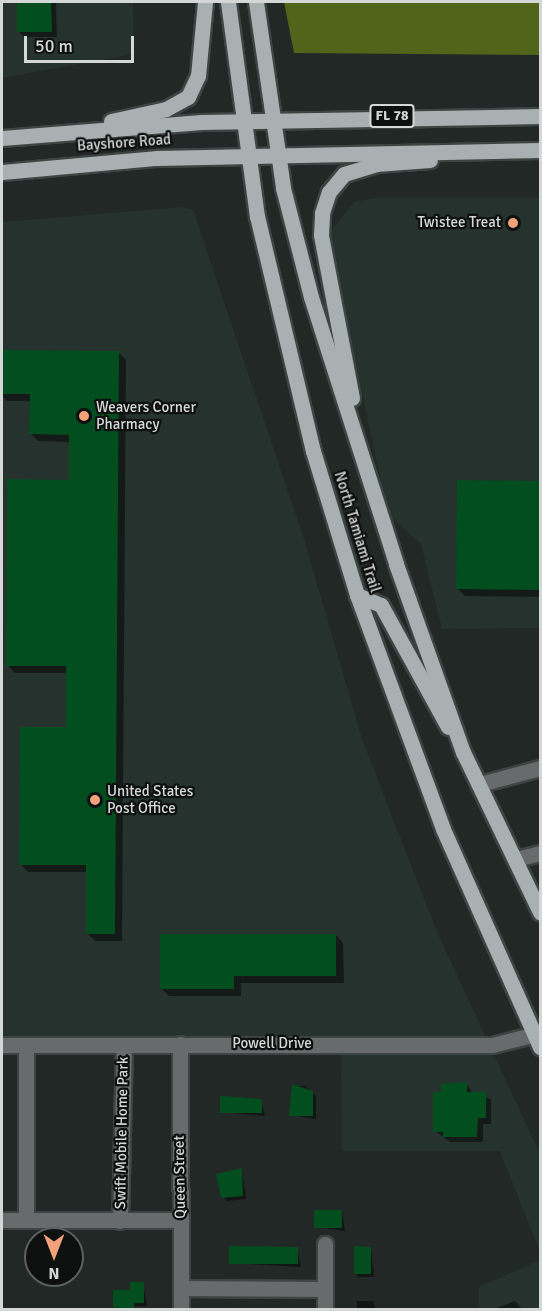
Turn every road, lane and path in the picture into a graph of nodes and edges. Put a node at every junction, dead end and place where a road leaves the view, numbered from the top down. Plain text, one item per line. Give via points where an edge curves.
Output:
1 (205, 2) edge
2 (228, 2) edge
3 (256, 2) edge
4 (540, 116) edge
5 (273, 119) junction
6 (244, 121) junction
7 (52, 133) junction
8 (2, 138) edge
9 (504, 150) junction
10 (540, 150) edge
11 (249, 154) junction
12 (277, 154) junction
13 (2, 171) edge
14 (365, 469) junction
15 (357, 595) junction
16 (463, 753) junction
17 (540, 768) edge
18 (480, 784) junction
19 (540, 852) edge
20 (516, 859) junction
21 (540, 912) edge
22 (539, 1038) edge
23 (180, 1044) junction
24 (2, 1045) edge
25 (26, 1045) junction
26 (124, 1045) junction
27 (2, 1220) edge
28 (26, 1220) junction
29 (180, 1220) junction
30 (120, 1221) junction
31 (325, 1244) dead end
32 (181, 1288) junction
33 (325, 1288) junction
34 (181, 1310) edge
35 (325, 1310) edge

1 - 7 main road via 198,76 188,97 166,109
2 - 6 main road, North Tamiami Trail
3 - 5 main road, North Tamiami Trail
4 - 5 main road, FL 78
5 - 6 main road, FL 78
5 - 12 main road, North Tamiami Trail
6 - 7 main road, Bayshore Road / FL 78
6 - 11 main road, North Tamiami Trail
7 - 8 main road, Bayshore Road / FL 78
9 - 10 main road
9 - 12 main road, Bayshore Road
9 - 14 main road via 375,164 344,174 329,192 321,235
11 - 12 main road, Bayshore Road
11 - 13 main road, Bayshore Road
11 - 15 main road, North Tamiami Trail via 257,216 313,451
12 - 14 main road, North Tamiami Trail via 302,264
14 - 16 main road, North Tamiami Trail
15 - 16 main road via 381,605
15 - 22 main road, North Tamiami Trail via 443,829
16 - 18 main road, North Tamiami Trail
17 - 18 street
18 - 20 main road, North Tamiami Trail
19 - 20 street
20 - 21 main road, North Tamiami Trail
22 - 23 street, Powell Drive via 492,1045
23 - 26 street, Powell Drive
23 - 29 street, Queen Street
24 - 25 street, Powell Drive
25 - 26 street, Powell Drive
25 - 28 street
26 - 30 street, Swift Mobile Home Park
27 - 28 street, Swift Mobile Home Park
28 - 30 street, Swift Mobile Home Park
29 - 30 street, Swift Mobile Home Park
29 - 32 street, Queen Street
31 - 33 street
32 - 33 street
32 - 34 street, Queen Street
33 - 35 street

